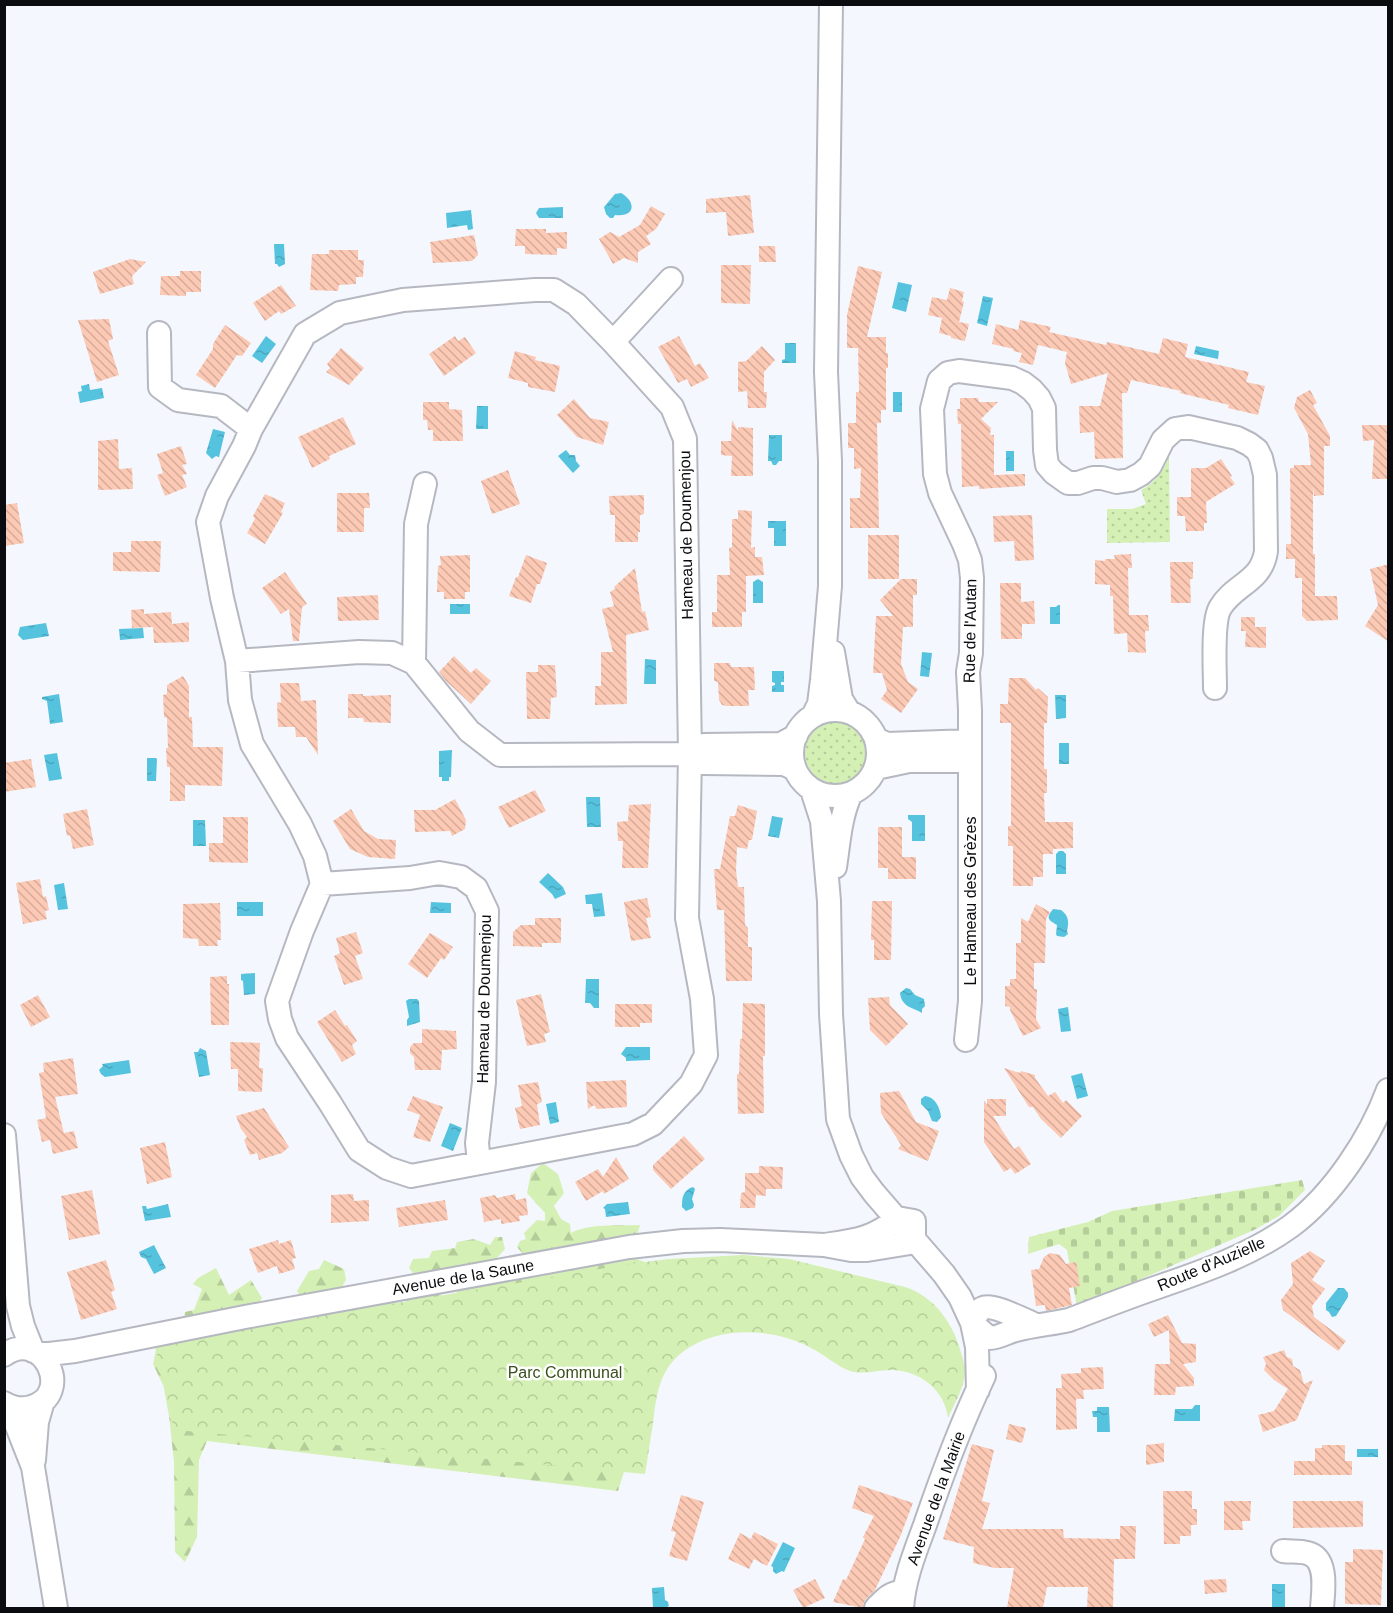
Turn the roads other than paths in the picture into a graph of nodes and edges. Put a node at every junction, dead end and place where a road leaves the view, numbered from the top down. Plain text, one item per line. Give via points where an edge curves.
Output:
1 (831, 4) edge
2 (671, 279) dead end
3 (159, 333) dead end
4 (613, 342) junction
5 (251, 429) junction
6 (425, 484) dead end
7 (827, 618) junction
8 (237, 661) junction
9 (414, 663) junction
10 (1215, 688) dead end
11 (970, 710) joint
12 (849, 712) junction
13 (813, 716) junction
14 (796, 736) junction
15 (876, 739) junction
16 (970, 751) junction
17 (690, 754) junction
18 (876, 768) junction
19 (795, 769) junction
20 (813, 790) junction
21 (851, 793) junction
22 (321, 884) junction
23 (829, 901) junction
24 (966, 1040) dead end
25 (1389, 1090) edge
26 (4, 1135) edge
27 (478, 1163) junction
28 (908, 1226) junction
29 (18, 1306) junction
30 (980, 1323) junction
31 (1036, 1325) junction
32 (105, 1344) junction
33 (36, 1352) junction
34 (6, 1354) edge
35 (48, 1392) junction
36 (7, 1404) edge
37 (33, 1467) junction
38 (1283, 1551) dead end
39 (902, 1600) edge
40 (56, 1608) edge
41 (876, 1608) edge
42 (1322, 1608) edge

1 - 7 street
2 - 4 street
3 - 5 street via 160,387 178,400 221,406
4 - 5 street, Hameau de Doumenjou via 576,303 554,290 403,300 340,313 305,334
4 - 17 street, Hameau de Doumenjou via 672,408 685,439
5 - 8 street, Hameau de Doumenjou via 208,522
6 - 9 street via 416,524
7 - 12 street via 841,699
7 - 13 street via 819,704
8 - 9 street via 359,652 392,653
8 - 22 street, Hameau de Doumenjou via 240,700 252,744 300,824 315,856
9 - 17 street via 469,731 500,755
10 - 11 street, Rue de l'Autan via 1215,622 1219,609 1265,561 1264,475 1257,450 1237,438 1188,427 1175,429 1163,440 1150,466 1130,480 1093,478 1068,483 1047,465 1044,408 1032,390 1012,378 959,371 948,373 939,381 932,409 935,474 970,560
11 - 16 street, Le Hameau des Grèzes
12 - 13 street via 831,710
12 - 15 street via 861,718
13 - 14 street
14 - 17 street via 781,744 704,745
14 - 19 street via 792,752
15 - 16 street via 887,744
15 - 18 street
16 - 18 street
16 - 24 street, Le Hameau des Grèzes via 970,1001
17 - 19 street via 703,763 784,764
17 - 27 street, Hameau de Doumenjou via 687,918 702,999 706,1055 691,1084 653,1124 633,1134
18 - 21 street via 862,788
19 - 20 street
20 - 21 street via 831,796
20 - 23 street via 822,821
21 - 23 street via 841,821
22 - 27 street, Hameau de Doumenjou via 276,1001 287,1038 359,1150 387,1168 411,1176
22 - 27 street, Hameau de Doumenjou via 439,873 461,877 476,888 487,911 484,1082
23 - 28 street, Avenue de la Mairie via 837,1096 863,1157
25 - 31 street, Route d'Auzielle via 1374,1124 1345,1169 1292,1225 1246,1252 1191,1276 1069,1320
26 - 29 street
28 - 30 street, Avenue de la Mairie via 961,1274 972,1291
28 - 32 street, Avenue de la Saune via 824,1245 720,1240 628,1247
29 - 33 street
29 - 34 street
30 - 31 street, Route d'Auzielle via 995,1338
30 - 31 street via 986,1306
30 - 39 street, Avenue de la Mairie via 978,1390 936,1491
32 - 33 street, Avenue de la Saune via 75,1351
32 - 35 street, Avenue de la Saune via 79,1360
33 - 34 street, Avenue de la Saune via 24,1349
33 - 35 street via 52,1372
35 - 36 street via 36,1406 27,1409
35 - 37 street via 37,1422
36 - 37 street
37 - 40 street
38 - 42 street via 1309,1553 1317,1558 1323,1571
39 - 41 street via 895,1592

